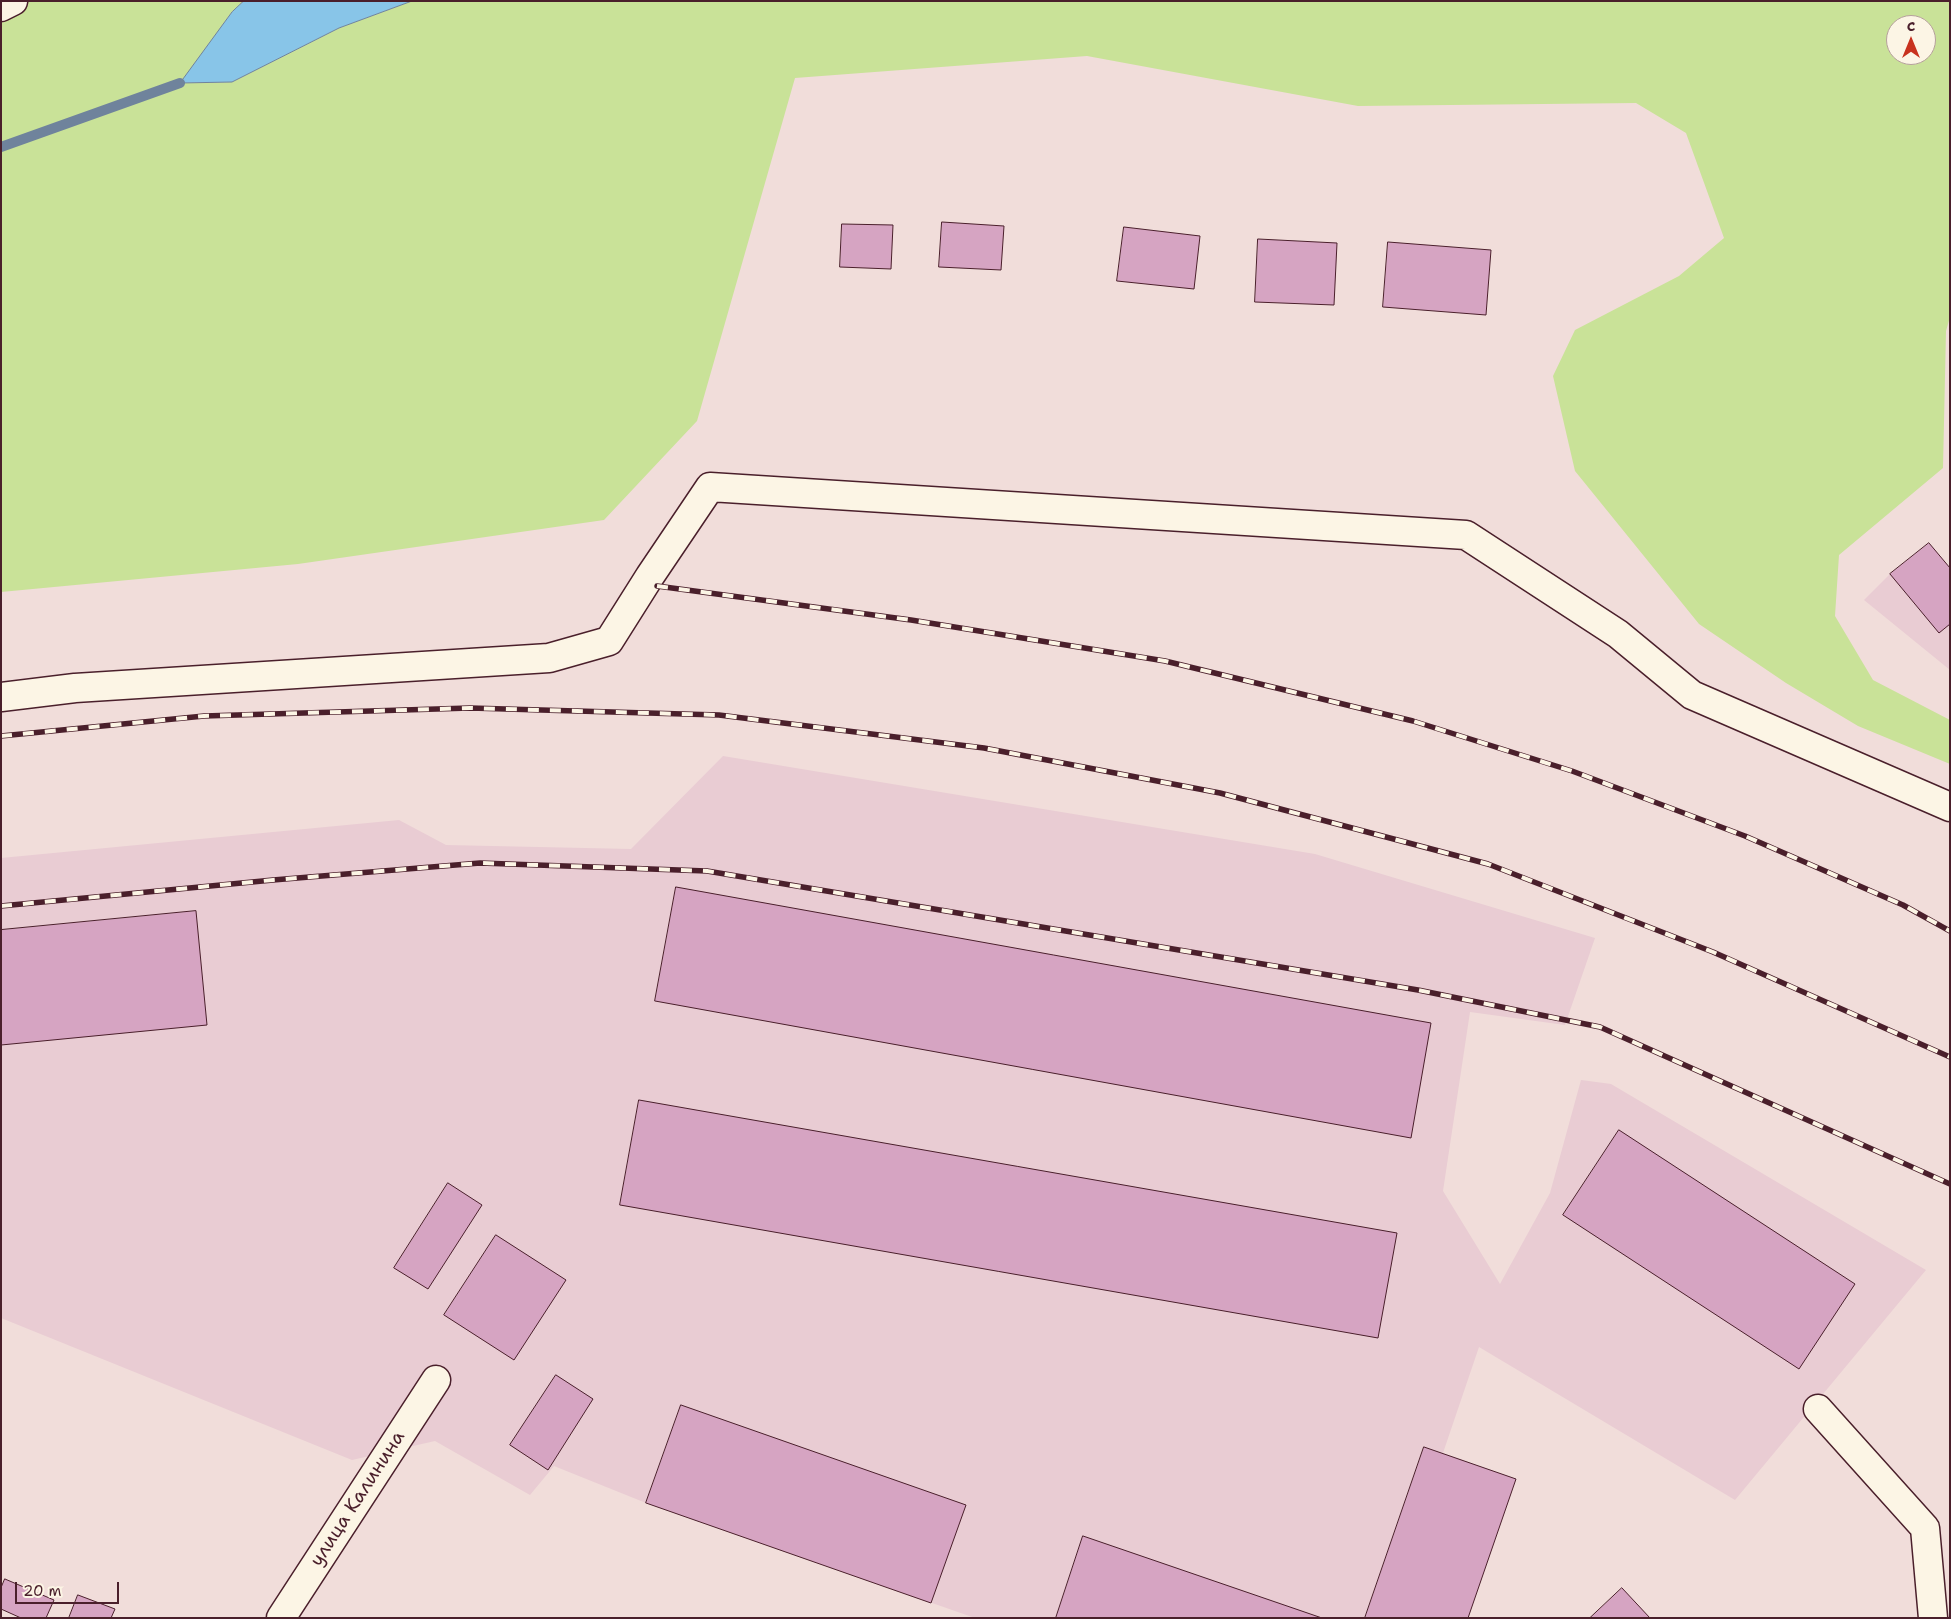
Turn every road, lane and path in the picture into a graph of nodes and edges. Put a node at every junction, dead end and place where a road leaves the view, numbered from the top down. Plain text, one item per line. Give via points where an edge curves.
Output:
1 (13, 1) edge
2 (1, 7) edge
3 (1, 697) edge
4 (1950, 807) edge
5 (436, 1380) dead end
6 (1818, 1409) dead end
7 (281, 1618) edge
8 (1933, 1618) edge

1 - 2 street
3 - 4 street via 75,688 549,658 609,641 710,487 720,487 1466,534 1618,634 1692,695
5 - 7 street, улица Калинина
6 - 8 street via 1925,1528

